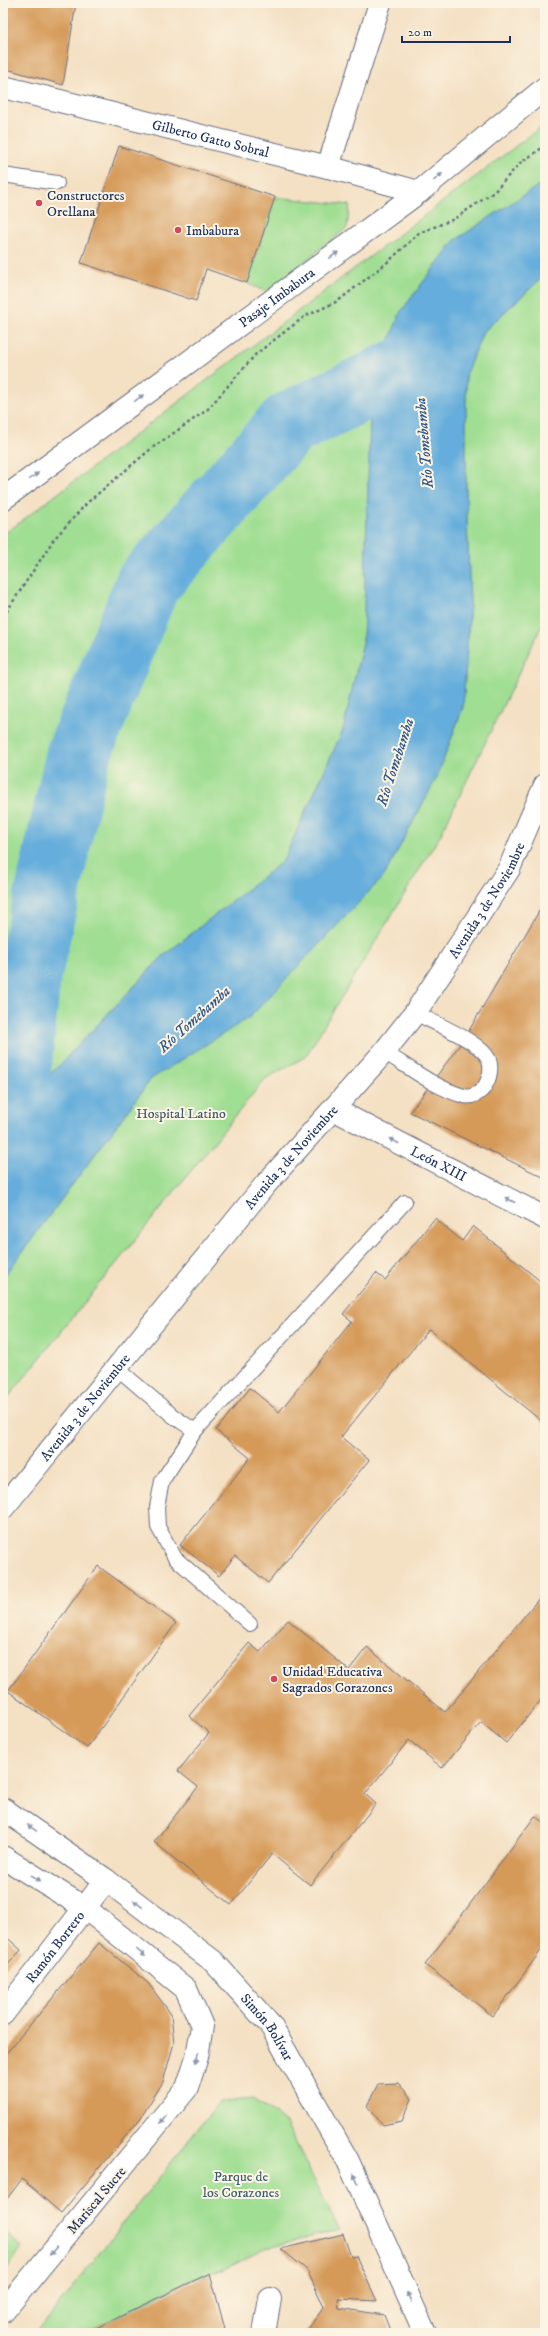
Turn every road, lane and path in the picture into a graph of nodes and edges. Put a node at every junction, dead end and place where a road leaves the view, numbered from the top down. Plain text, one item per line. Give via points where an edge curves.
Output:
1 (380, 3) edge
2 (3, 86) edge
3 (545, 88) edge
4 (545, 146) edge
5 (328, 166) junction
6 (3, 175) edge
7 (57, 183) dead end
8 (419, 192) junction
9 (3, 499) edge
10 (3, 618) edge
11 (545, 785) edge
12 (415, 1014) junction
13 (384, 1052) junction
14 (333, 1110) junction
15 (404, 1202) dead end
16 (545, 1218) edge
17 (117, 1368) junction
18 (195, 1431) junction
19 (3, 1508) edge
20 (250, 1624) dead end
21 (3, 1809) edge
22 (3, 1857) edge
23 (106, 1880) junction
24 (85, 1908) junction
25 (3, 2014) edge
26 (270, 2299) dead end
27 (3, 2312) edge
28 (264, 2333) edge
29 (425, 2333) edge

1 - 5 street
2 - 5 street, Gilberto Gatto Sobral
8 -> 3 street, Pasaje Imbabura
4 - 10 path via 520,163 494,192 454,219 419,233 389,261 338,301 304,317 256,354 207,410 152,448 88,502 54,539
5 - 8 street, Gilberto Gatto Sobral
6 - 7 lane
9 -> 8 street, Pasaje Imbabura
11 - 12 street, Avenida 3 de Noviembre via 509,869
12 - 13 street, Avenida 3 de Noviembre
12 - 13 lane via 481,1050 489,1060 490,1068 490,1075 484,1088 475,1095 465,1096 433,1082
13 - 14 street, Avenida 3 de Noviembre
16 -> 14 street, León XIII
14 - 17 street, Avenida 3 de Noviembre via 265,1185
15 - 18 lane
17 - 18 lane via 173,1416
17 - 19 street, Avenida 3 de Noviembre
18 - 20 lane via 162,1481 157,1507 158,1527 175,1558
23 -> 21 street, Simón Bolívar
22 -> 24 street
23 - 24 street, Ramón Borrero
29 -> 23 street, Simón Bolívar via 348,2161 271,2026 214,1961
24 - 25 street, Ramón Borrero
24 -> 27 street, Mariscal Sucre via 186,1989 202,2026 198,2058 187,2088
26 - 28 street

